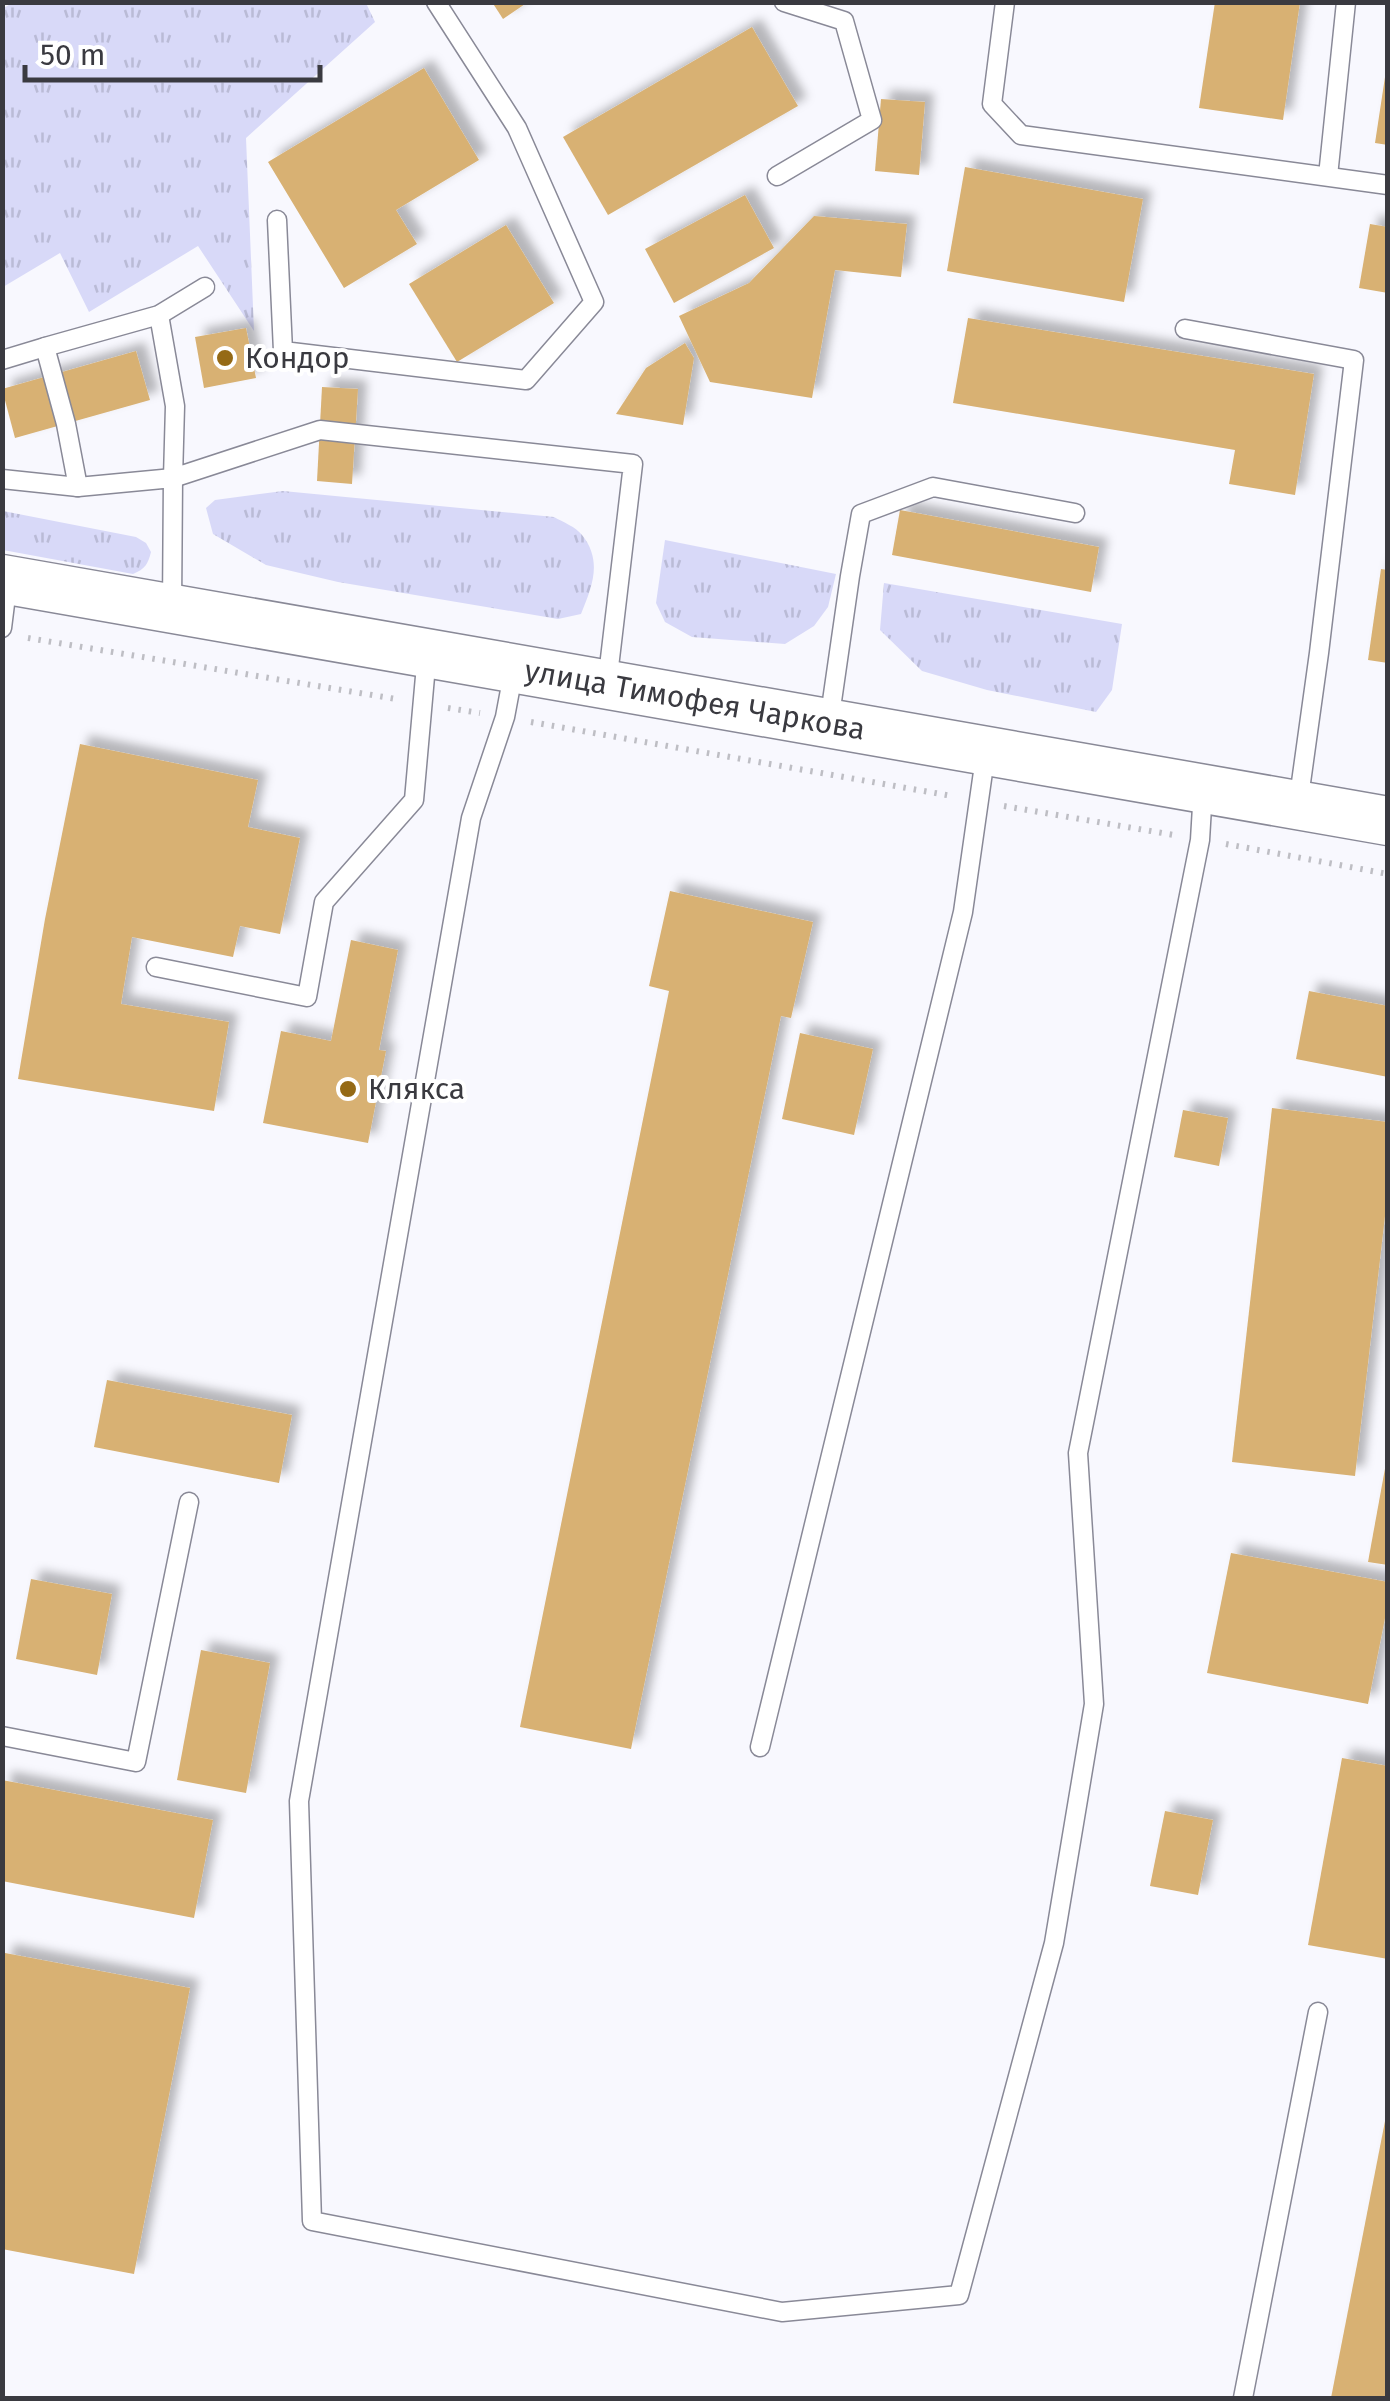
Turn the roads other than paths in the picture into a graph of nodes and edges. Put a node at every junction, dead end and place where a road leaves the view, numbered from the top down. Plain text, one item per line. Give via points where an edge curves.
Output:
1 (436, 2) edge
2 (784, 2) edge
3 (1006, 2) edge
4 (1346, 2) edge
5 (776, 176) dead end
6 (1328, 176) junction
7 (1388, 185) edge
8 (276, 220) dead end
9 (205, 288) dead end
10 (159, 315) junction
11 (1185, 329) dead end
12 (45, 347) junction
13 (2, 360) edge
14 (173, 478) junction
15 (2, 479) edge
16 (78, 486) junction
17 (1075, 513) dead end
18 (5, 580) edge
19 (172, 608) junction
20 (2, 628) edge
21 (427, 653) junction
22 (514, 668) junction
23 (607, 684) junction
24 (829, 722) junction
25 (986, 750) junction
26 (1203, 788) junction
27 (1298, 805) junction
28 (1388, 820) edge
29 (156, 966) dead end
30 (189, 1502) dead end
31 (2, 1736) edge
32 (760, 1747) dead end
33 (1318, 2012) dead end
34 (1243, 2398) edge

1 - 8 lane via 517,128 594,302 526,380 283,351
2 - 5 lane via 844,21 872,120
3 - 6 lane via 992,104 1021,136
4 - 6 lane
6 - 7 lane
9 - 10 lane
10 - 12 lane
10 - 14 lane via 174,406
11 - 27 lane via 1354,360
12 - 13 lane
12 - 16 lane
14 - 16 lane
14 - 19 lane
14 - 23 lane via 320,430 633,464
15 - 16 lane
17 - 24 lane via 933,488 862,514
18 - 19 main road, улица Тимофея Чаркова
18 - 20 lane
19 - 21 main road, улица Тимофея Чаркова
21 - 22 main road, улица Тимофея Чаркова
21 - 29 lane via 414,800 324,902 307,998
22 - 23 main road, улица Тимофея Чаркова
22 - 26 lane via 471,818 299,1801 312,2221 782,2312 960,2296 1054,1943 1094,1704 1078,1454 1200,840
23 - 24 main road, улица Тимофея Чаркова
24 - 25 main road, улица Тимофея Чаркова
25 - 26 main road, улица Тимофея Чаркова
25 - 32 lane via 962,912
26 - 27 main road, улица Тимофея Чаркова
27 - 28 main road, улица Тимофея Чаркова
30 - 31 lane via 136,1762
33 - 34 lane

